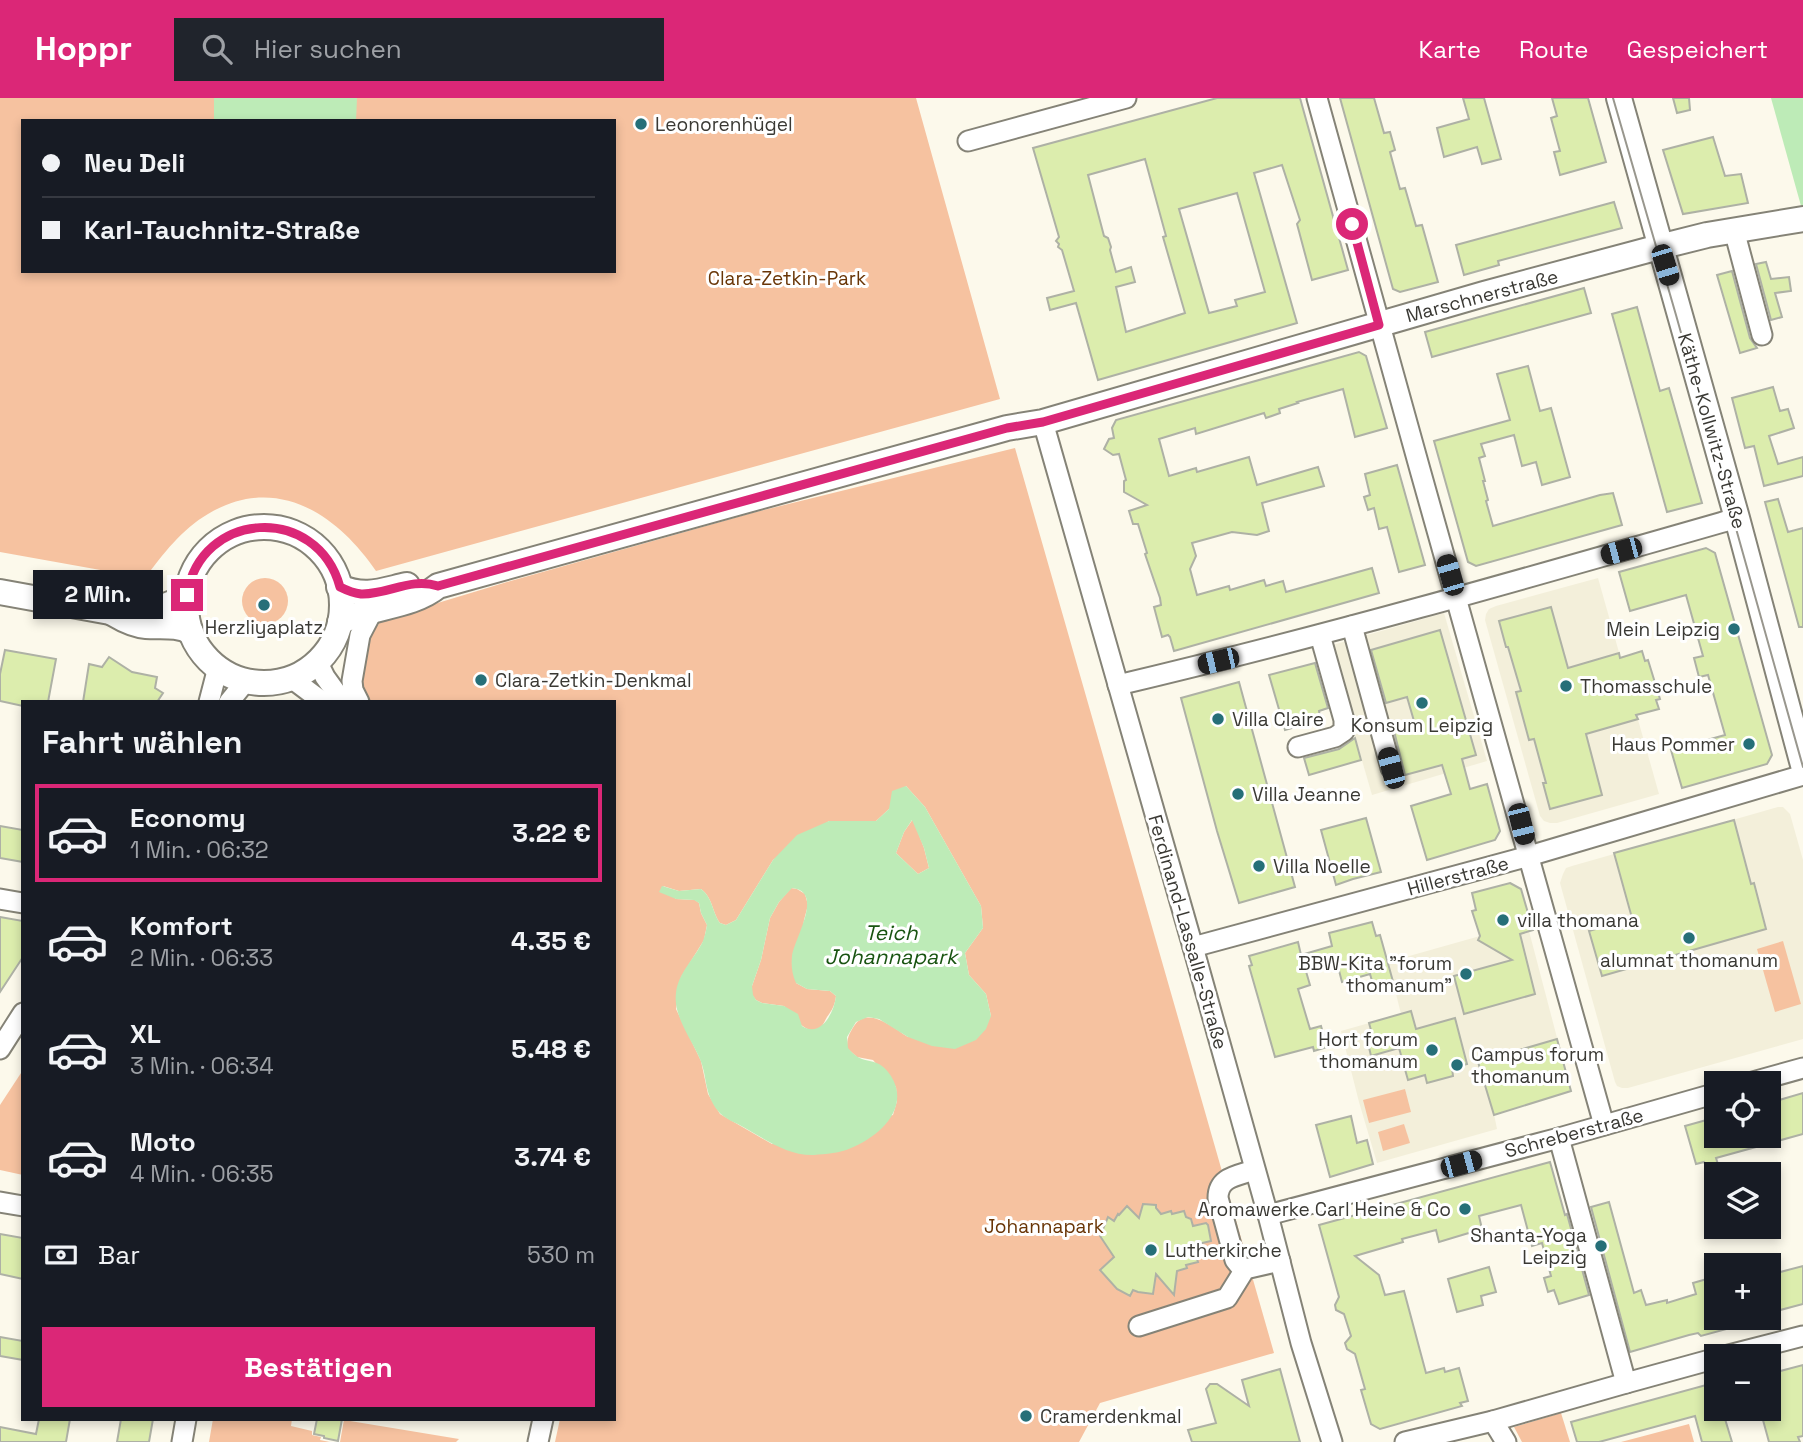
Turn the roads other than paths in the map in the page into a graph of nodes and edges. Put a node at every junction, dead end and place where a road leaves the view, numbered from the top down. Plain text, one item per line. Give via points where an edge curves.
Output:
1 (1126, 98) edge
2 (1317, 98) edge
3 (1619, 98) edge
4 (968, 141) dead end
5 (1802, 219) edge
6 (1734, 230) junction
7 (1660, 247) junction
8 (1379, 325) junction
9 (1762, 335) dead end
10 (1043, 422) junction
11 (1737, 518) junction
12 (438, 586) junction
13 (340, 587) junction
14 (0, 592) edge
15 (187, 595) junction
16 (1456, 598) junction
17 (110, 612) junction
18 (372, 612) junction
19 (340, 622) junction
20 (1352, 626) junction
21 (191, 632) junction
22 (1320, 635) junction
23 (317, 662) junction
24 (215, 665) junction
25 (291, 677) junction
26 (246, 681) junction
27 (1118, 685) junction
28 (210, 700) edge
29 (231, 700) edge
30 (320, 700) edge
31 (342, 700) edge
32 (358, 700) edge
33 (1298, 747) dead end
34 (1803, 765) edge
35 (1391, 768) dead end
36 (1803, 775) edge
37 (1529, 856) junction
38 (0, 899) edge
39 (21, 903) edge
40 (1193, 947) junction
41 (21, 1016) edge
42 (0, 1049) edge
43 (1803, 1068) edge
44 (1781, 1074) edge
45 (1704, 1097) edge
46 (1604, 1125) junction
47 (1559, 1138) junction
48 (1254, 1170) junction
49 (0, 1202) edge
50 (21, 1206) edge
51 (1268, 1215) junction
52 (1280, 1261) junction
53 (1245, 1269) junction
54 (1139, 1326) dead end
55 (1803, 1335) edge
56 (1770, 1344) edge
57 (1704, 1362) edge
58 (1626, 1383) junction
59 (186, 1421) edge
60 (543, 1421) edge
61 (1493, 1421) junction
62 (181, 1442) edge
63 (538, 1442) edge
64 (1332, 1442) edge
65 (1405, 1442) edge
66 (1506, 1442) edge

1 - 4 street
2 - 8 street
3 - 7 main road, Käthe-Kollwitz-Straße
5 - 6 main road, Marschnerstraße
6 - 7 main road, Marschnerstraße
6 - 9 street
7 - 8 main road, Marschnerstraße
7 - 11 main road, Käthe-Kollwitz-Straße
8 - 10 main road, Marschnerstraße
8 - 16 street
10 - 12 main road, Marschnerstraße via 1007,428
10 - 27 street, Ferdinand-Lassalle-Straße
11 - 16 street
11 - 34 main road, Käthe-Kollwitz-Straße
12 - 13 main road via 425,582 361,594
12 - 18 main road via 428,594
13 - 15 main road via 330,563 309,541 282,529 259,527 223,538 211,548 193,573
13 - 19 main road
14 - 17 main road
15 - 17 main road via 162,607
15 - 21 main road
16 - 20 street
16 - 37 street
17 - 21 main road via 143,626 183,627
18 - 19 main road
18 - 32 street via 360,635 352,681
19 - 23 main road
20 - 22 street
20 - 35 street
21 - 24 main road
22 - 27 street
22 - 33 street via 1344,731
23 - 25 main road
23 - 31 street
24 - 26 main road
24 - 28 street
25 - 26 main road
25 - 30 street
26 - 29 street
27 - 40 street, Ferdinand-Lassalle-Straße
36 - 37 street, Hillerstraße
37 - 40 street, Hillerstraße
37 - 46 street
38 - 39 street
40 - 48 street, Ferdinand-Lassalle-Straße
41 - 42 street
43 - 44 street
45 - 46 street, Schreberstraße
46 - 47 street, Schreberstraße
47 - 51 street, Schreberstraße
47 - 58 street
48 - 51 street, Ferdinand-Lassalle-Straße
48 - 53 street via 1223,1182 1218,1189 1235,1260
49 - 50 street
51 - 52 street, Ferdinand-Lassalle-Straße
52 - 53 street
52 - 64 street, Ferdinand-Lassalle-Straße
53 - 54 street via 1227,1298
55 - 56 street
57 - 58 street
58 - 61 street
59 - 62 street
60 - 63 street
61 - 65 street
61 - 66 street

